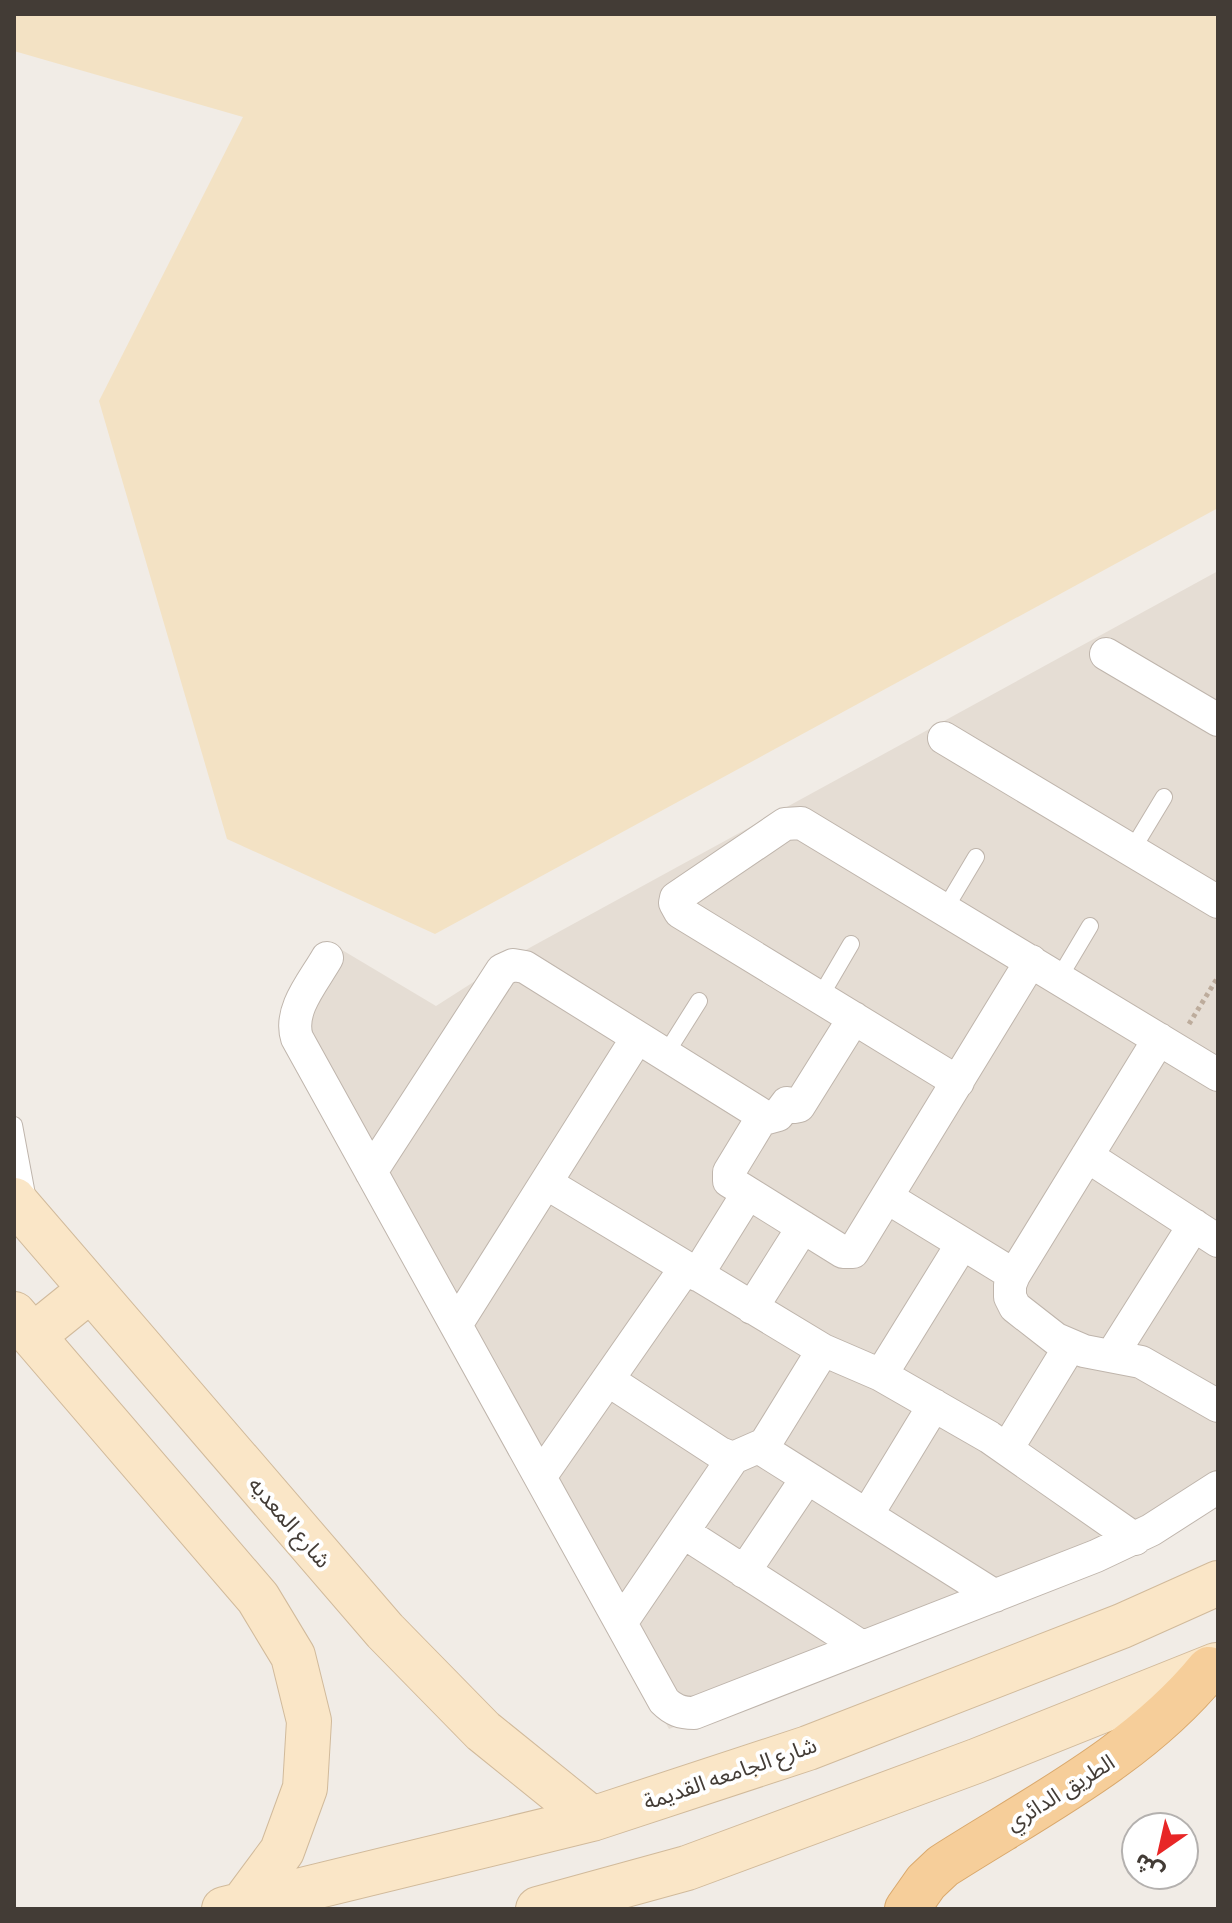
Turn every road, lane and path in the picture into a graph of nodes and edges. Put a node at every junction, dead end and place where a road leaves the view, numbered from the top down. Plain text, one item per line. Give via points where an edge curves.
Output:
1 (1106, 654) dead end
2 (1218, 720) edge
3 (944, 738) dead end
4 (1164, 797) dead end
5 (1132, 850) junction
6 (976, 857) dead end
7 (1218, 902) edge
8 (945, 909) junction
9 (1090, 926) dead end
10 (851, 944) dead end
11 (327, 958) dead end
12 (1031, 961) junction
13 (1218, 977) edge
14 (1059, 978) junction
15 (820, 997) junction
16 (699, 1001) dead end
17 (854, 1018) junction
18 (637, 1038) junction
19 (1167, 1044) junction
20 (665, 1055) junction
21 (1218, 1075) edge
22 (958, 1082) junction
23 (763, 1116) junction
24 (14, 1125) edge
25 (1087, 1156) junction
26 (371, 1172) junction
27 (546, 1183) junction
28 (748, 1193) junction
29 (888, 1198) junction
30 (23, 1210) edge
31 (803, 1227) junction
32 (1206, 1233) edge
33 (962, 1244) junction
34 (692, 1271) junction
35 (1014, 1275) junction
36 (90, 1290) junction
37 (752, 1308) junction
38 (23, 1325) edge
39 (456, 1325) junction
40 (1070, 1346) junction
41 (823, 1350) junction
42 (1112, 1355) junction
43 (881, 1375) junction
44 (608, 1380) junction
45 (934, 1405) junction
46 (1218, 1406) edge
47 (1007, 1449) junction
48 (746, 1453) junction
49 (540, 1477) junction
50 (807, 1478) junction
51 (1218, 1487) edge
52 (867, 1515) junction
53 (683, 1532) junction
54 (1135, 1539) junction
55 (744, 1572) junction
56 (1218, 1583) edge
57 (995, 1596) junction
58 (621, 1623) junction
59 (862, 1647) junction
60 (1213, 1666) edge
61 (592, 1819) junction
62 (233, 1907) edge
63 (538, 1909) edge
64 (907, 1909) edge

1 - 2 street
3 - 5 street
4 - 5 lane
5 - 7 street
6 - 8 lane
8 - 12 street
8 - 15 street via 801,823 785,824 679,894 675,903 680,912
9 - 14 lane
10 - 15 lane
11 - 26 street via 295,1013 294,1026
12 - 14 street
12 - 22 street
13 - 19 path
14 - 19 street
15 - 17 street
16 - 20 lane
17 - 22 street
17 - 23 street via 799,1106 787,1103 774,1118
18 - 20 street
18 - 26 street via 525,967 507,967
18 - 27 street
19 - 21 street
19 - 25 street
20 - 23 street
22 - 29 street
23 - 28 street via 728,1175
24 - 30 lane
25 - 32 street
25 - 35 street
26 - 39 street
27 - 34 street
27 - 39 street
28 - 31 street
28 - 34 street
29 - 31 street via 850,1253
29 - 33 street
30 - 36 main road, شارع المعديه
31 - 37 street
32 - 42 street
33 - 35 street
33 - 43 street
34 - 37 street
34 - 44 street
35 - 40 street via 1010,1297 1015,1307
36 - 38 main road
36 - 61 main road, شارع المعديه via 433,1682 483,1731
37 - 41 street
38 - 62 main road via 258,1598 293,1656 309,1721 305,1788 282,1851
39 - 49 street
40 - 42 street
40 - 47 street
41 - 43 street
41 - 48 street via 769,1439
42 - 46 street via 1141,1362
43 - 45 street
44 - 48 street via 720,1453
44 - 49 street
45 - 47 street
45 - 52 street
47 - 54 street
48 - 50 street
48 - 53 street
49 - 58 street
50 - 52 street
50 - 55 street
51 - 54 street
52 - 57 street
53 - 55 street
53 - 58 street
54 - 57 street
55 - 59 street
56 - 61 main road, شارع الجامعه القديمة via 1122,1626 808,1748
57 - 59 street
58 - 59 street via 664,1701 685,1713
60 - 63 main road via 687,1868
60 - 64 main road, الطريق الدائري via 1140,1739 943,1866
61 - 62 main road, شارع الجامعه القديمة

